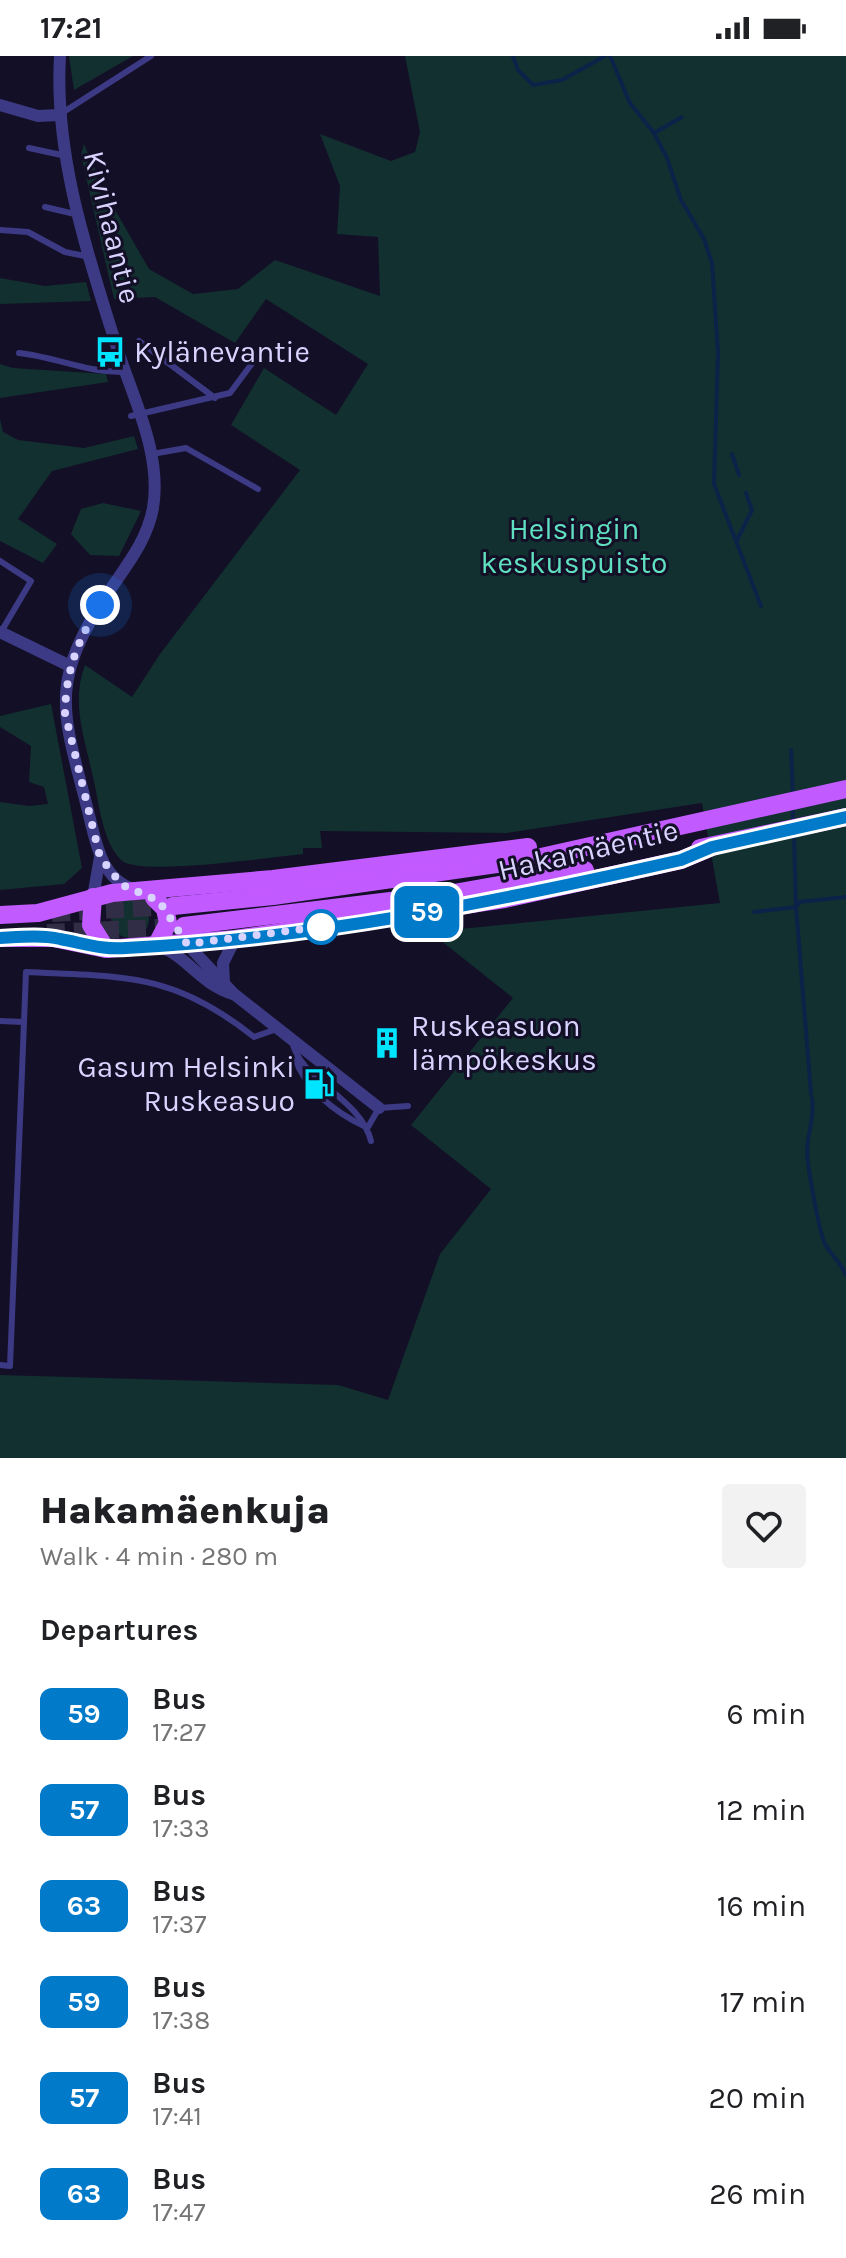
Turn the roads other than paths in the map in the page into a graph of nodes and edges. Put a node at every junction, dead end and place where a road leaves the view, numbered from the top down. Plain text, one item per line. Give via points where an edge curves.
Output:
1 (60, 56) edge
2 (151, 56) edge
3 (0, 105) edge
4 (59, 115) junction
5 (29, 148) dead end
6 (66, 156) junction
7 (45, 207) dead end
8 (79, 215) junction
9 (0, 230) edge
10 (90, 257) junction
11 (139, 341) dead end
12 (19, 353) dead end
13 (259, 354) dead end
14 (125, 372) junction
15 (215, 398) junction
16 (135, 415) junction
17 (152, 454) junction
18 (258, 489) dead end
19 (0, 561) edge
20 (0, 632) edge
21 (70, 666) junction
22 (846, 789) edge
23 (846, 817) edge
24 (634, 837) junction
25 (712, 847) junction
26 (100, 857) junction
27 (532, 859) junction
28 (535, 878) junction
29 (140, 890) junction
30 (93, 897) junction
31 (170, 910) junction
32 (0, 915) edge
33 (186, 935) junction
34 (0, 938) edge
35 (235, 939) junction
36 (156, 946) junction
37 (106, 949) junction
38 (224, 983) junction
39 (234, 994) junction
40 (0, 1021) edge
41 (24, 1022) junction
42 (280, 1028) junction
43 (291, 1036) junction
44 (294, 1056) junction
45 (408, 1106) dead end
46 (379, 1108) junction
47 (368, 1127) junction
48 (371, 1141) dead end
49 (0, 1365) edge

1 - 4 street, Kivihaantie
2 - 4 lane
3 - 4 street via 32,115
4 - 6 street, Kivihaantie
5 - 6 lane
6 - 8 street, Kivihaantie
7 - 8 lane
8 - 10 street, Kivihaantie
9 - 10 lane via 28,232 65,252
10 - 14 street, Kivihaantie
11 - 15 lane
12 - 14 lane via 54,357 70,367
13 - 15 lane via 230,393
14 - 16 street, Kivihaantie
15 - 16 lane
16 - 17 street, Kivihaantie
17 - 18 lane via 186,448
17 - 21 street, Kivihaantie via 155,493 148,527 82,633
19 - 20 lane via 31,581
20 - 21 street
21 - 26 street, Kivihaantie via 65,689 68,729
22 - 24 main road, Hakamäentie
23 - 25 main road, Hakamäentie
24 - 27 main road, Hakamäentie
24 - 29 main road, Hakamäentie via 591,837 273,879
25 - 28 main road, Hakamäentie
25 - 35 main road, Hakamäentie via 681,860 505,899
26 - 29 street via 116,880
26 - 30 street, Kivihaantie
27 - 28 lane
27 - 31 main road, Hakamäentie
28 - 33 main road, Hakamäentie
29 - 30 main road, Hakamäentie
29 - 31 main road
30 - 32 main road, Hakamäentie via 38,913
30 - 37 main road via 91,925
31 - 33 main road
31 - 36 main road via 166,932
33 - 35 main road, Hakamäentie
33 - 36 main road, Hakamäentie
33 - 38 street
34 - 37 main road, Hakamäentie via 53,938
35 - 38 street via 223,963
36 - 37 main road, Hakamäentie
36 - 39 street via 177,955 207,983
38 - 39 street
39 - 42 street
40 - 41 lane
41 - 42 lane via 26,972 136,977 203,1002 254,1037
41 - 49 lane via 10,1366
42 - 43 street
43 - 44 lane
43 - 46 street
44 - 47 lane
44 - 47 lane via 304,1078 342,1116
45 - 46 lane
46 - 47 lane
47 - 48 lane

